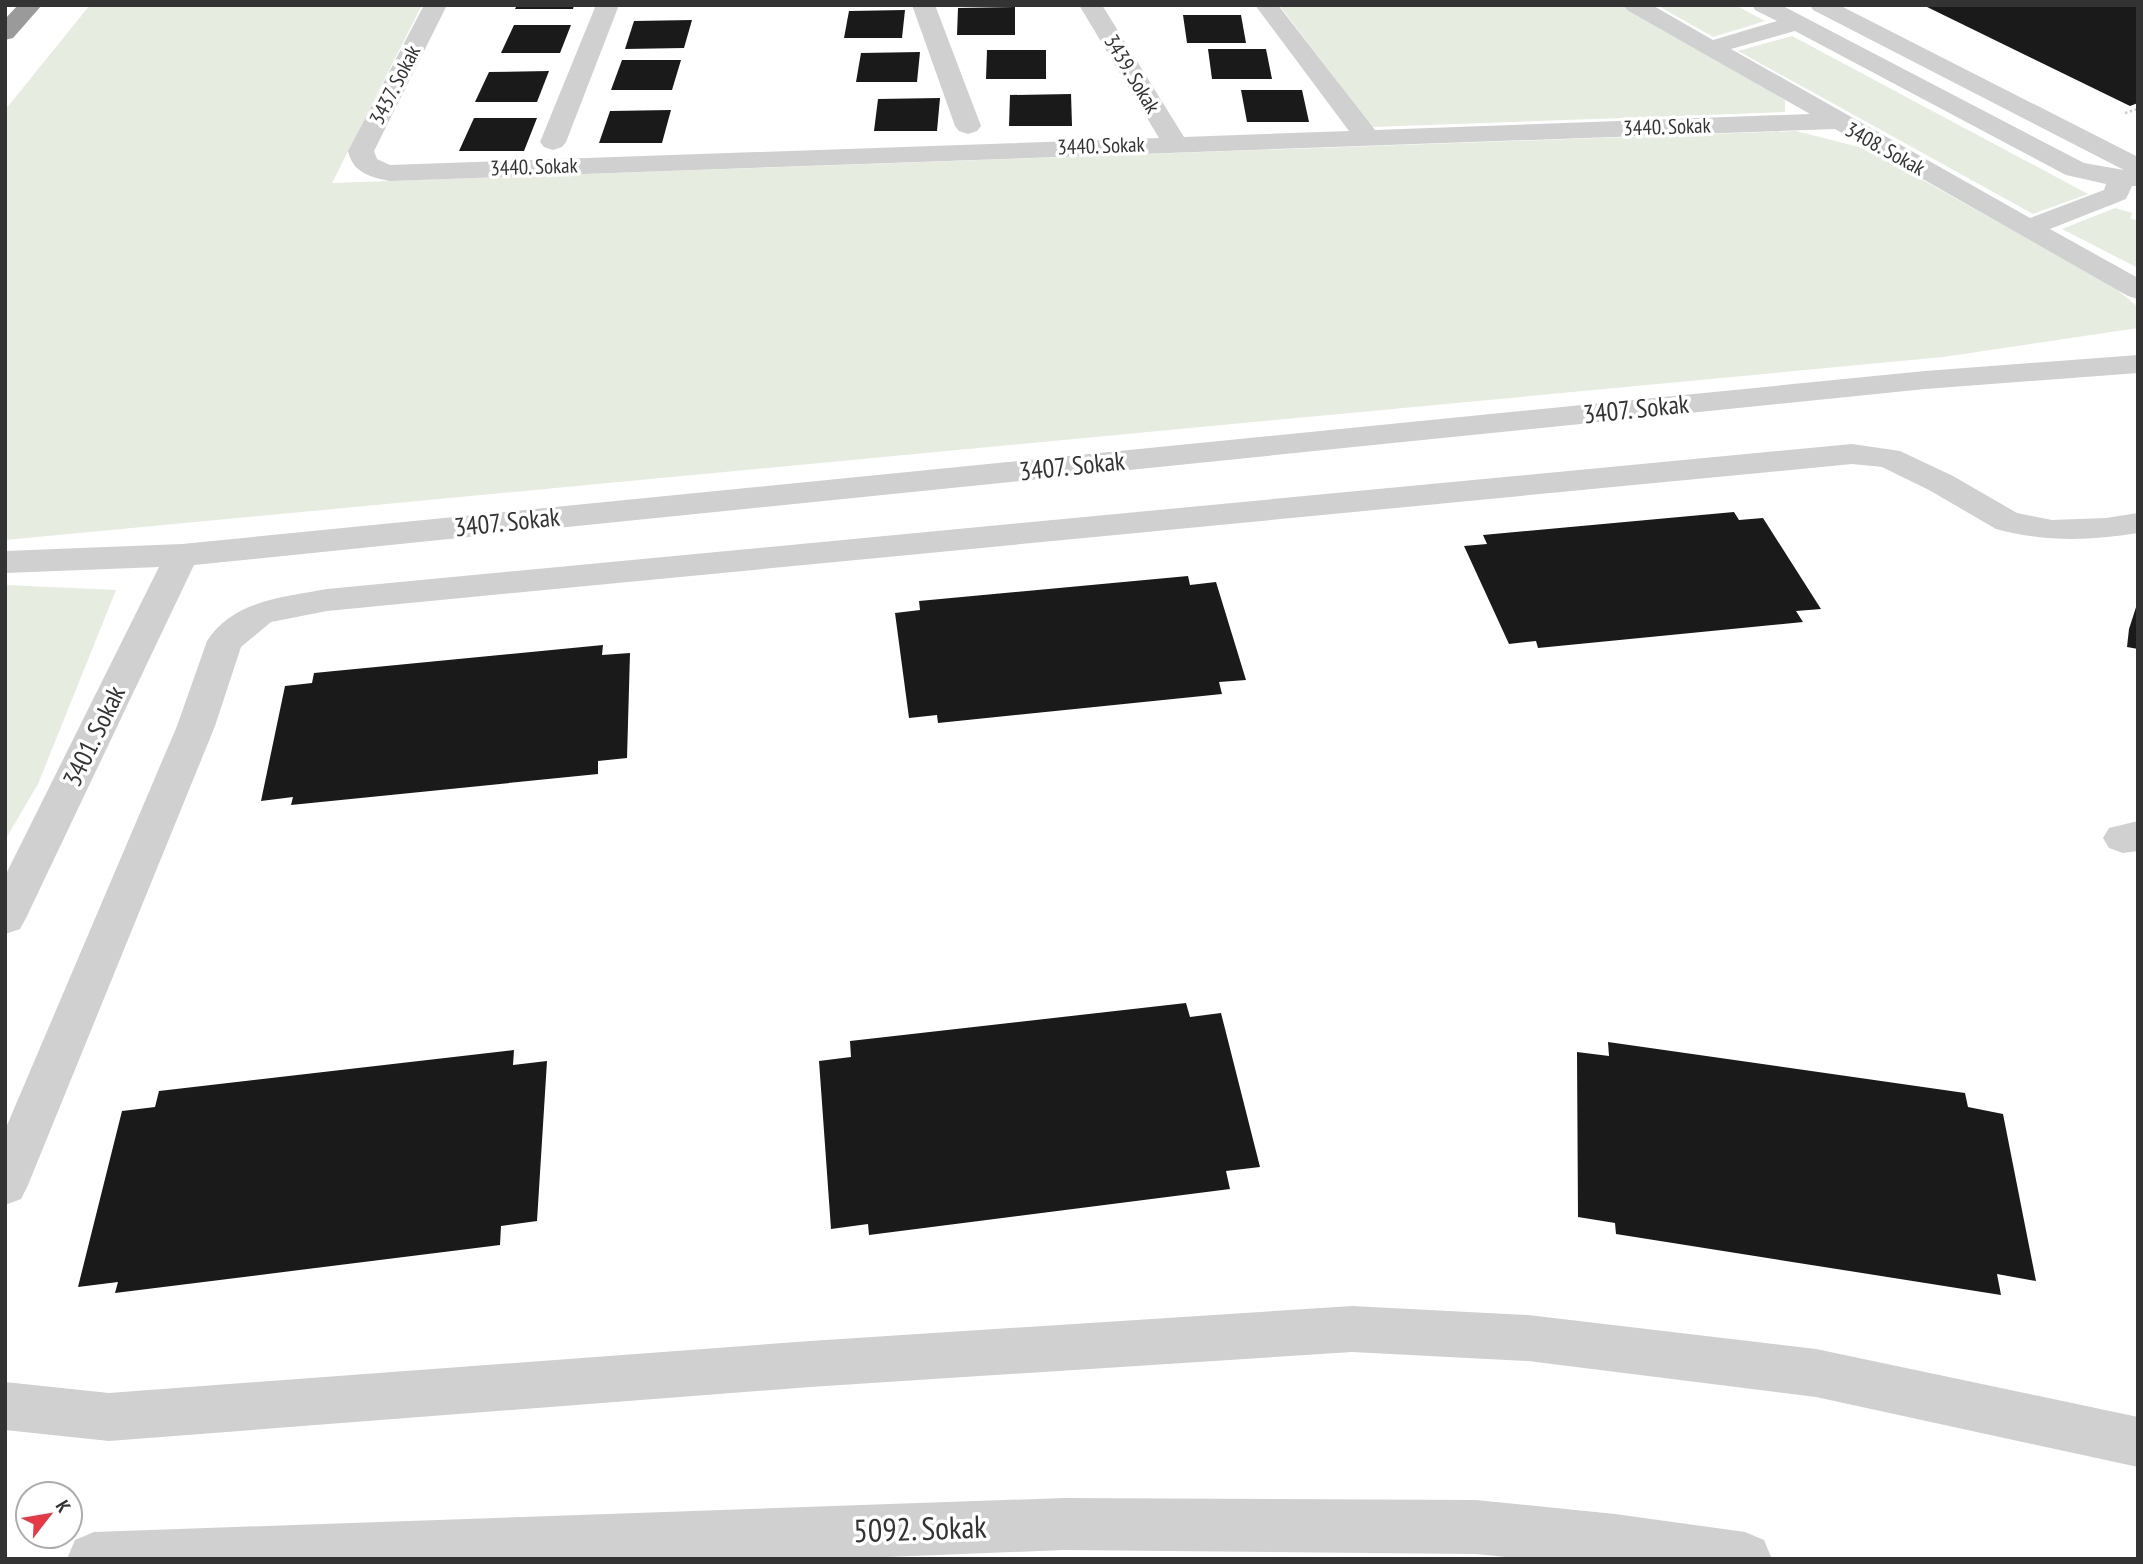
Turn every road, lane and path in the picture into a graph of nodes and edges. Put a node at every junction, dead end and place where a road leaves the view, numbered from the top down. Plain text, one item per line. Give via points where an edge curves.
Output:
1 (31, 5) edge
2 (436, 5) edge
3 (608, 5) edge
4 (923, 5) edge
5 (1090, 5) edge
6 (1266, 5) edge
7 (1635, 5) edge
8 (1763, 5) edge
9 (1821, 5) edge
10 (1797, 23) junction
11 (5, 33) edge
12 (1710, 48) junction
13 (1835, 121) junction
14 (968, 126) dead end
15 (1367, 137) junction
16 (553, 142) dead end
17 (1175, 143) junction
18 (368, 166) joint
19 (2132, 175) edge
20 (2027, 228) junction
21 (2138, 290) edge
22 (2138, 364) edge
23 (2138, 523) edge
24 (182, 555) junction
25 (5, 562) edge
26 (5, 918) edge
27 (5, 1185) edge
28 (5, 1406) edge
29 (2138, 1442) edge
30 (94, 1559) edge
31 (1745, 1559) edge

1 - 11 highway
2 - 18 street, 3437. Sokak via 362,151
3 - 16 street
4 - 14 street
5 - 17 street, 3439. Sokak
6 - 15 street
7 - 12 street, 3408. Sokak
8 - 10 street
9 - 19 street
10 - 12 street
10 - 19 street via 2075,169
12 - 13 street, 3408. Sokak
13 - 15 street, 3440. Sokak
13 - 20 street, 3408. Sokak
15 - 17 street, 3440. Sokak
17 - 18 street, 3440. Sokak via 390,173
19 - 20 street via 2112,197
20 - 21 street, 3408. Sokak
22 - 24 street, 3407. Sokak via 1925,380
23 - 27 street via 2052,530 2008,522 1889,458 1852,454 327,600 260,613 225,641 196,726
24 - 25 street, 3407. Sokak
24 - 26 street, 3401. Sokak
28 - 29 street via 109,1417 1352,1329 1528,1338 1815,1373
30 - 31 street, 5092. Sokak via 1064,1524 1476,1527

